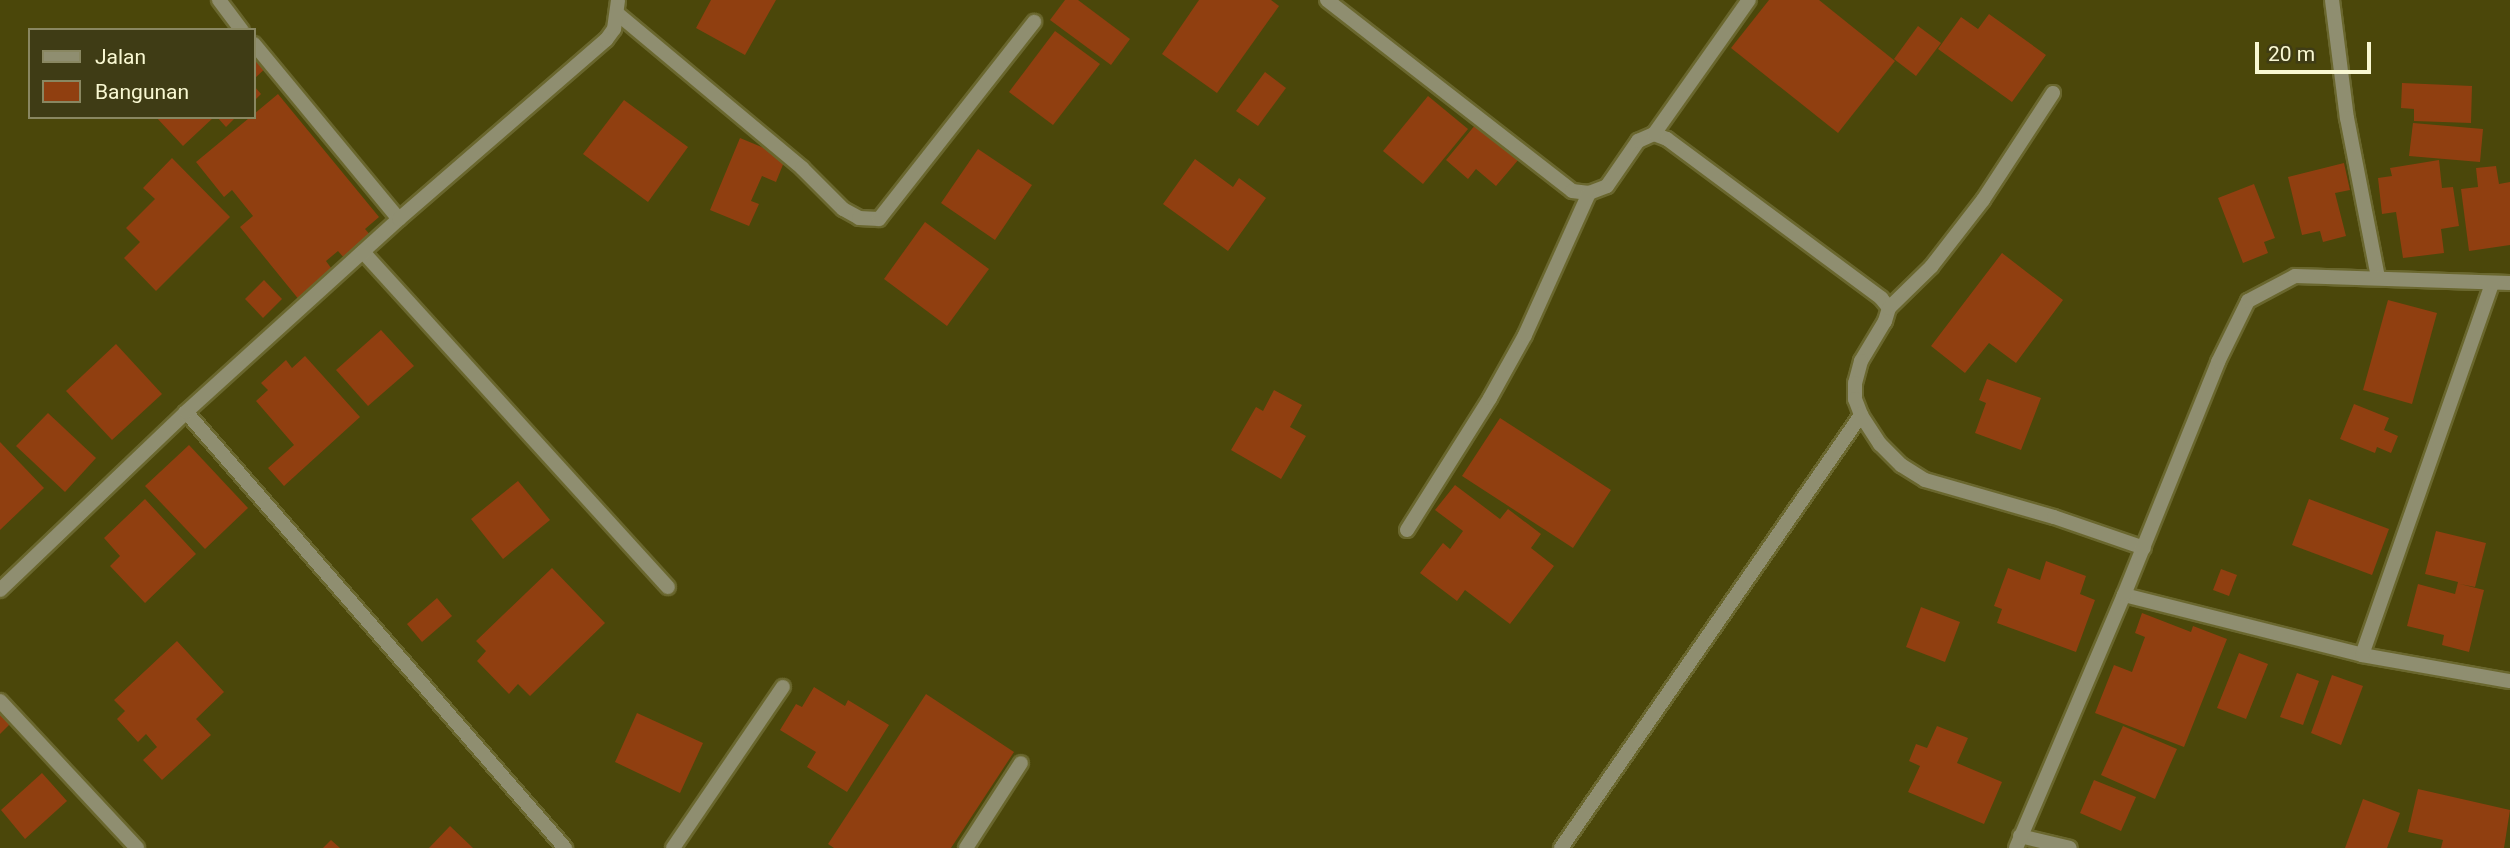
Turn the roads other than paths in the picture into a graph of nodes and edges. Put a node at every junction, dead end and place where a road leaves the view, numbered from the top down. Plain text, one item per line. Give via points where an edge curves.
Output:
1 (219, 0) edge
2 (1327, 0) edge
3 (1749, 0) edge
4 (2332, 0) edge
5 (618, 7) edge
6 (1034, 22) dead end
7 (240, 28) edge
8 (256, 46) edge
9 (2053, 93) dead end
10 (1654, 134) junction
11 (1590, 193) junction
12 (399, 219) junction
13 (363, 253) junction
14 (2378, 278) junction
15 (2510, 283) edge
16 (2492, 284) junction
17 (1889, 308) junction
18 (186, 412) junction
19 (1861, 415) junction
20 (1407, 530) dead end
21 (2144, 548) junction
22 (668, 587) dead end
23 (0, 590) edge
24 (2124, 596) junction
25 (2362, 655) junction
26 (2510, 681) edge
27 (783, 687) dead end
28 (0, 701) edge
29 (1021, 763) dead end
30 (2018, 842) edge
31 (137, 848) edge
32 (565, 848) edge
33 (673, 848) edge
34 (966, 848) edge
35 (1560, 848) edge
36 (2070, 848) edge

1 - 7 street
2 - 11 street via 1572,191
3 - 10 street
4 - 14 street via 2347,118
5 - 6 street via 843,209 859,218 879,219
5 - 12 street via 606,40
8 - 12 street
9 - 17 street via 1983,200 1931,267
10 - 11 street via 1638,141 1607,186
10 - 17 street via 1667,139
11 - 20 street via 1525,335
12 - 13 street
13 - 18 street
13 - 22 street
14 - 16 street
14 - 21 street via 2295,276 2248,301 2218,362
15 - 16 street
16 - 25 street
17 - 19 street via 1861,361 1855,383
18 - 23 street
18 - 32 street
19 - 21 street via 1901,465 1926,480
19 - 35 street
21 - 24 street
24 - 25 street
24 - 30 street
25 - 26 street
27 - 33 street
28 - 31 street
29 - 34 street
30 - 36 street

